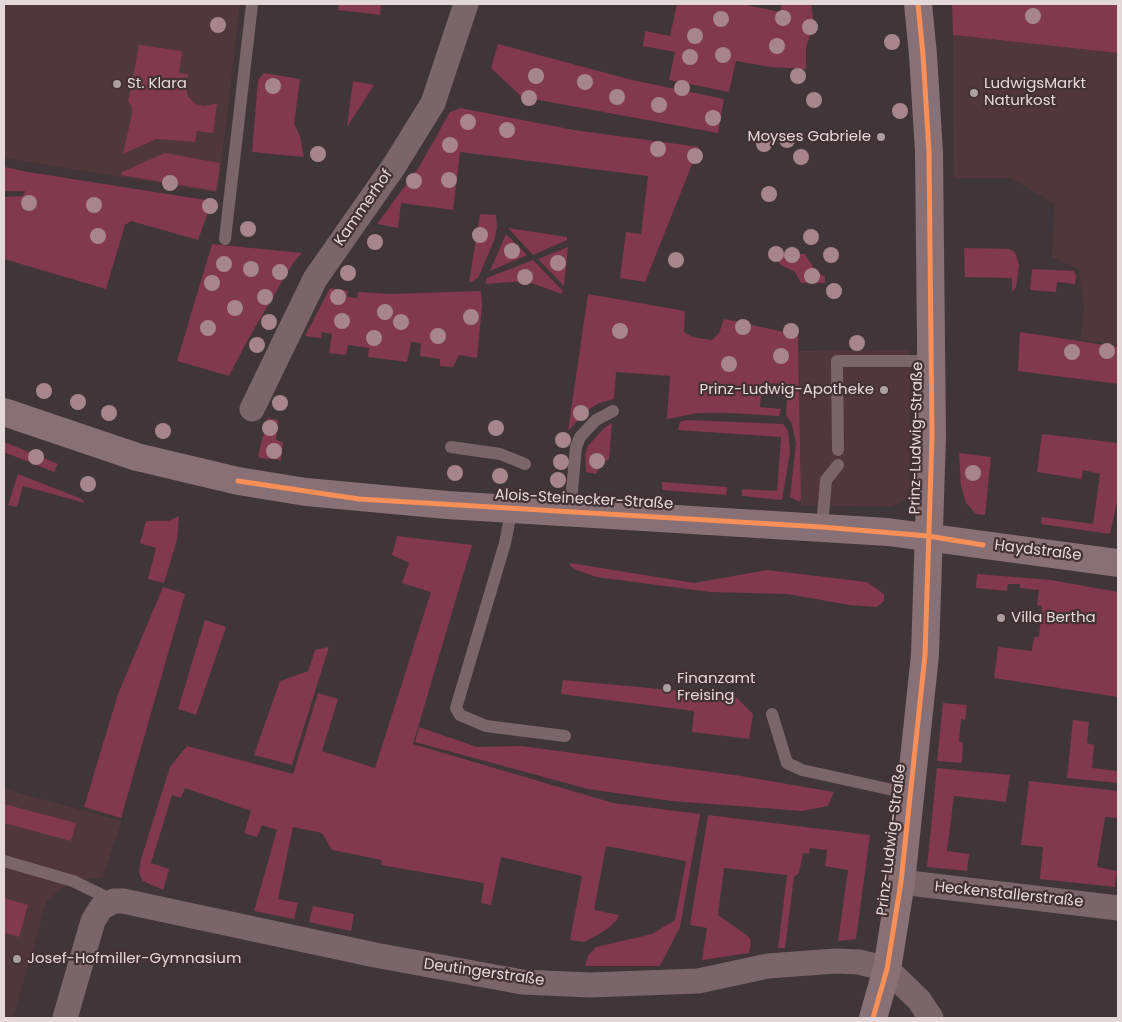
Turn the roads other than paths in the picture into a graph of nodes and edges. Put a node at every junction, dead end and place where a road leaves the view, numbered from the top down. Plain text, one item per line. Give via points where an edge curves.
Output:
1 (252, 4) edge
2 (466, 4) edge
3 (918, 4) edge
4 (226, 239) dead end
5 (931, 361) junction
6 (252, 409) dead end
7 (613, 411) dead end
8 (4, 412) edge
9 (451, 447) dead end
10 (838, 450) dead end
11 (525, 464) dead end
12 (838, 464) dead end
13 (512, 508) junction
14 (570, 512) junction
15 (822, 527) junction
16 (928, 536) junction
17 (1118, 563) edge
18 (772, 714) dead end
19 (565, 736) dead end
20 (911, 794) junction
21 (4, 861) edge
22 (901, 882) junction
23 (114, 901) junction
24 (1118, 908) edge
25 (888, 969) junction
26 (65, 1018) edge
27 (873, 1018) edge
28 (931, 1018) edge

1 - 4 lane
2 - 6 street, Kammerhof via 459,49 433,103 315,279
3 - 5 main road, Prinz-Ludwig-Straße via 929,152
5 - 10 lane via 837,361
5 - 16 main road, Prinz-Ludwig-Straße
7 - 14 lane via 596,420 580,437 576,447
8 - 13 main road, Alois-Steinecker-Straße via 137,457 238,481 359,499
9 - 11 lane via 500,454
12 - 15 lane via 826,480
13 - 14 main road, Alois-Steinecker-Straße
13 - 19 lane via 505,543 456,708 460,715 486,726
14 - 15 main road, Alois-Steinecker-Straße
15 - 16 main road, Alois-Steinecker-Straße
16 - 17 main road, Haydstraße
16 - 20 main road, Prinz-Ludwig-Straße via 926,655
18 - 20 lane via 787,763 802,770
20 - 22 main road, Prinz-Ludwig-Straße
21 - 23 lane via 73,881
22 - 24 street, Heckenstallerstraße
22 - 25 main road, Prinz-Ludwig-Straße
23 - 25 street, Deutingerstraße via 522,982 590,985 698,981 768,966 836,961 859,962
23 - 26 street via 101,908 93,921
25 - 27 main road, Prinz-Ludwig-Straße
25 - 28 street via 919,1000

